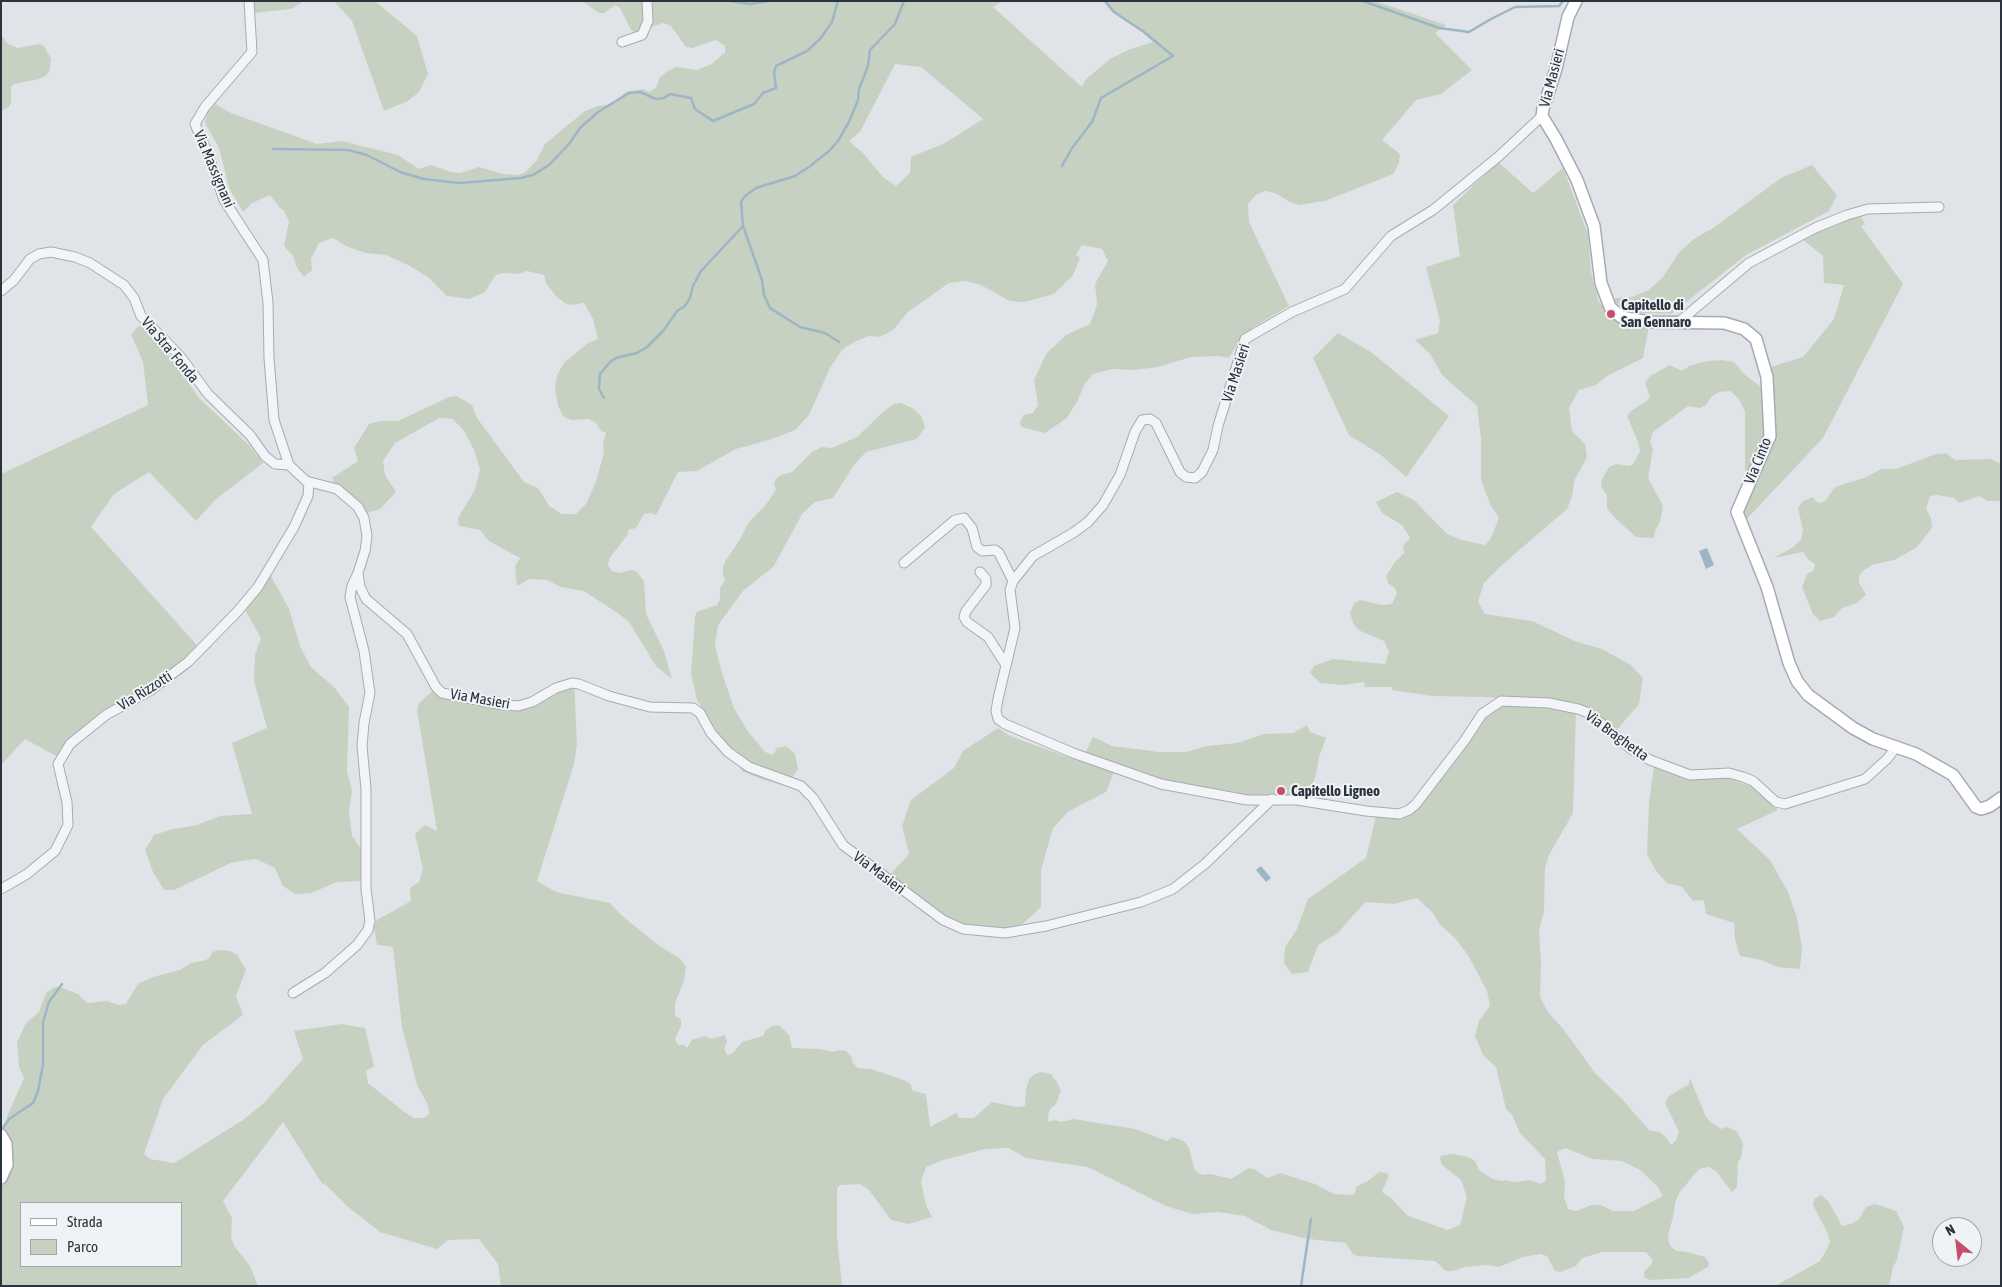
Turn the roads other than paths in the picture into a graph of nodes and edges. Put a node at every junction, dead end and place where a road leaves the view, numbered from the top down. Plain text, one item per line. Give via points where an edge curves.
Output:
1 (249, 1) edge
2 (647, 1) edge
3 (1576, 1) edge
4 (622, 42) dead end
5 (1542, 116) junction
6 (1940, 207) dead end
7 (1, 291) edge
8 (1680, 321) junction
9 (290, 465) junction
10 (309, 482) junction
11 (904, 562) dead end
12 (980, 572) dead end
13 (358, 573) junction
14 (1013, 581) junction
15 (1006, 665) junction
16 (1897, 746) junction
17 (2001, 798) edge
18 (1272, 799) junction
19 (1, 889) edge
20 (293, 993) dead end
21 (1, 1134) edge
22 (1, 1178) edge

1 - 9 street, Via Massignani via 252,52 204,107 195,124 224,200 263,260 274,420
2 - 4 street via 648,21 642,36
3 - 5 street, Via Masieri via 1568,17
5 - 8 street, Via Cinto via 1568,162 1589,211 1598,245 1601,283 1610,307 1621,317 1648,322
5 - 14 street, Via Masieri via 1433,210 1390,236 1345,289 1292,312 1245,339 1213,450 1202,472 1194,478 1180,472 1156,423 1150,419 1142,420 1120,475 1103,505 1073,533 1033,556
6 - 8 street via 1868,209 1815,228 1749,263
7 - 9 street, Via Stra' Fonda via 30,259 50,252 75,256 112,276 124,285 134,298 141,316 180,356 196,381 250,435 265,456 275,464
8 - 16 street, Via Cinto via 1724,323 1744,328 1756,339 1767,377 1770,436 1737,512 1767,587 1797,681 1808,695 1853,728
9 - 10 street, Via Stra' Fonda
10 - 13 street via 337,489 358,507 364,518 367,536
10 - 19 street, Via Rizzotti via 308,496 294,527 258,587 237,612 180,668 151,690 106,715 70,744 58,764 67,802 68,825 55,851 27,874
11 - 14 street via 955,520 964,518 972,528 978,547 982,551 995,550 999,553
12 - 15 street via 986,579 986,585 964,617 988,638
13 - 18 street, Via Masieri via 366,599 407,634 442,693 518,706 556,688 579,684 650,707 693,708 728,752 750,768 801,786 813,798 843,845 943,920 963,929 1005,933 1046,926 1141,902 1173,889 1205,864
13 - 20 street via 350,597 364,651 370,693 362,746 366,889 370,921 368,930 357,945 325,973
14 - 15 street via 1010,590 1015,628
15 - 18 street via 996,711 998,719 1006,724 1073,753 1161,784 1248,800
16 - 17 street, Via Cinto via 1952,776 1976,807 1990,806
16 - 18 street, Via Braghetta via 1865,779 1785,804 1776,802 1753,781 1743,777 1729,773 1690,775 1650,760 1589,713 1578,709 1501,701 1482,714 1409,810 1399,814
21 - 22 street via 6,1144 6,1165

